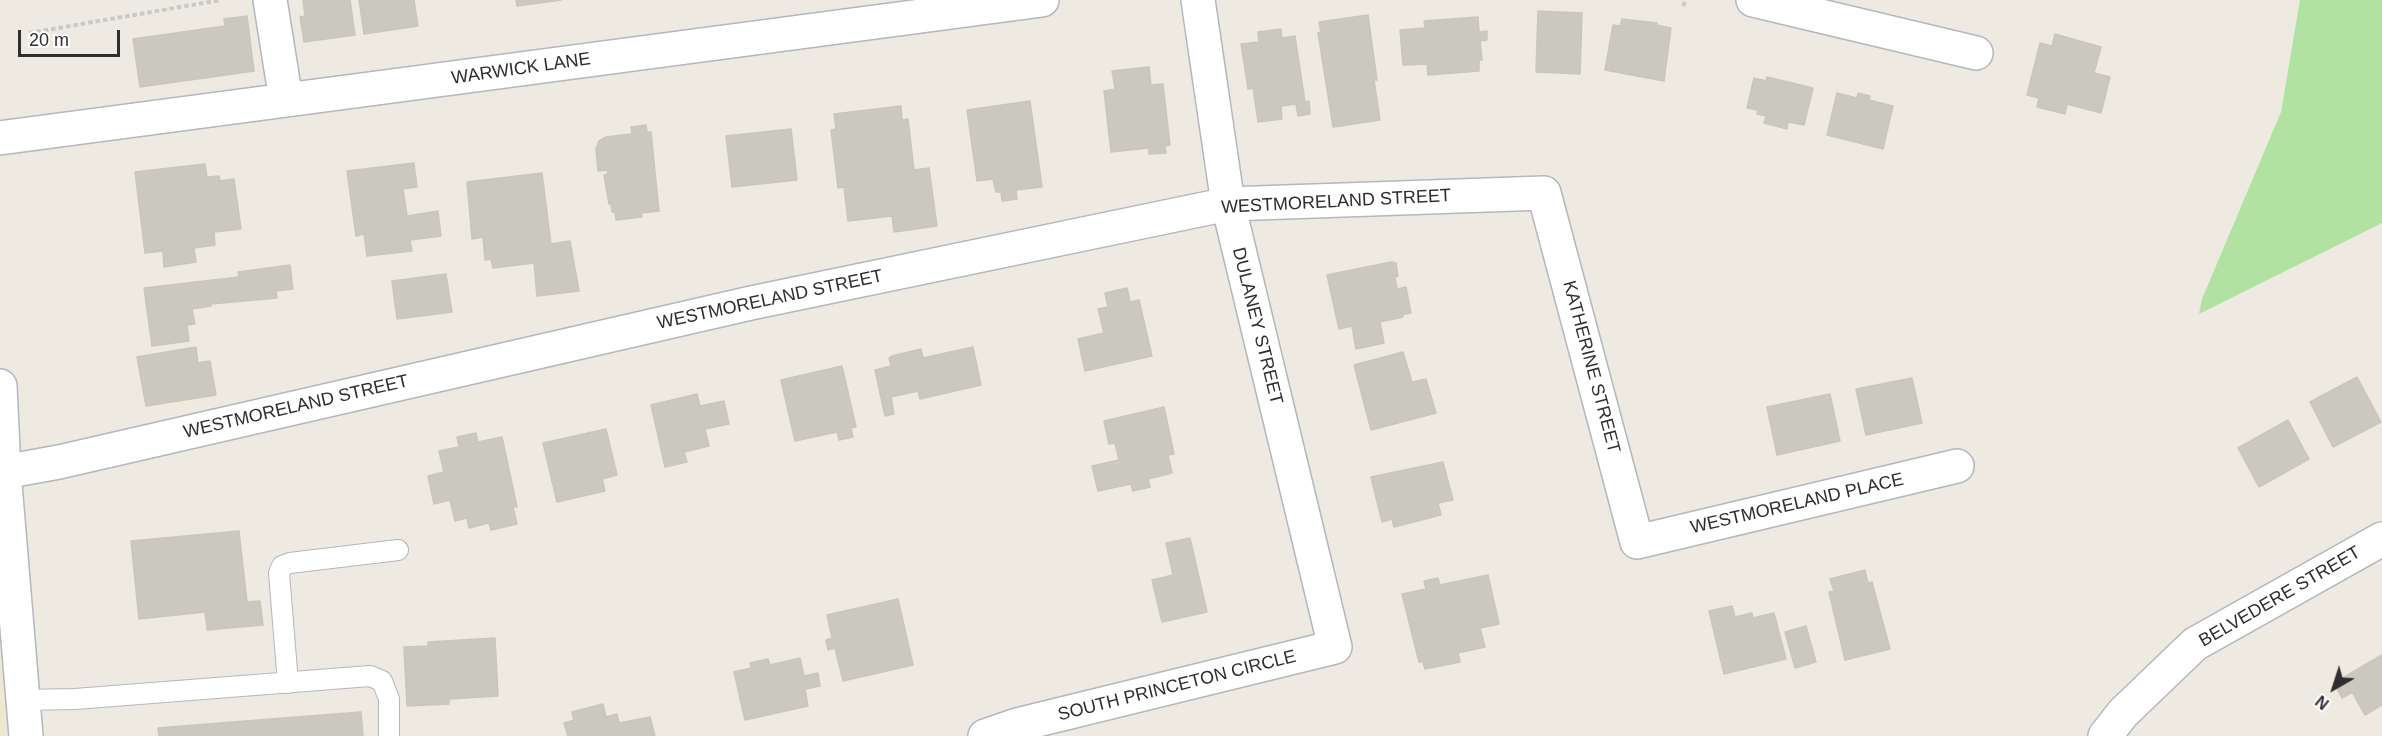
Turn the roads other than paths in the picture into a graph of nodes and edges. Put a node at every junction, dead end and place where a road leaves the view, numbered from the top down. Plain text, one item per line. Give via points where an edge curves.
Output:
1 (270, 0) edge
2 (1042, 0) edge
3 (1198, 0) edge
4 (1753, 0) edge
5 (1976, 53) dead end
6 (286, 100) junction
7 (0, 138) edge
8 (1544, 193) joint
9 (1228, 204) junction
10 (0, 386) edge
11 (1957, 466) dead end
12 (4, 472) junction
13 (2382, 539) edge
14 (1637, 542) joint
15 (398, 550) dead end
16 (1335, 647) joint
17 (288, 683) junction
18 (23, 700) junction
19 (26, 736) edge
20 (389, 736) edge
21 (985, 736) edge
22 (2105, 736) edge

1 - 6 street
2 - 6 street, WARWICK LANE
3 - 9 street, DULANEY STREET
4 - 5 street
6 - 7 street, WARWICK LANE
8 - 9 street, WESTMORELAND STREET
8 - 14 street, KATHERINE STREET
9 - 12 street, WESTMORELAND STREET via 751,303
9 - 16 street, DULANEY STREET
10 - 12 street
11 - 14 street, WESTMORELAND PLACE
12 - 18 street
13 - 22 street, BELVEDERE STREET via 2195,644 2123,713
15 - 17 lane via 282,566 279,573
16 - 21 street, SOUTH PRINCETON CIRCLE
17 - 18 lane
17 - 20 lane via 370,676 382,681 388,692
18 - 19 street

